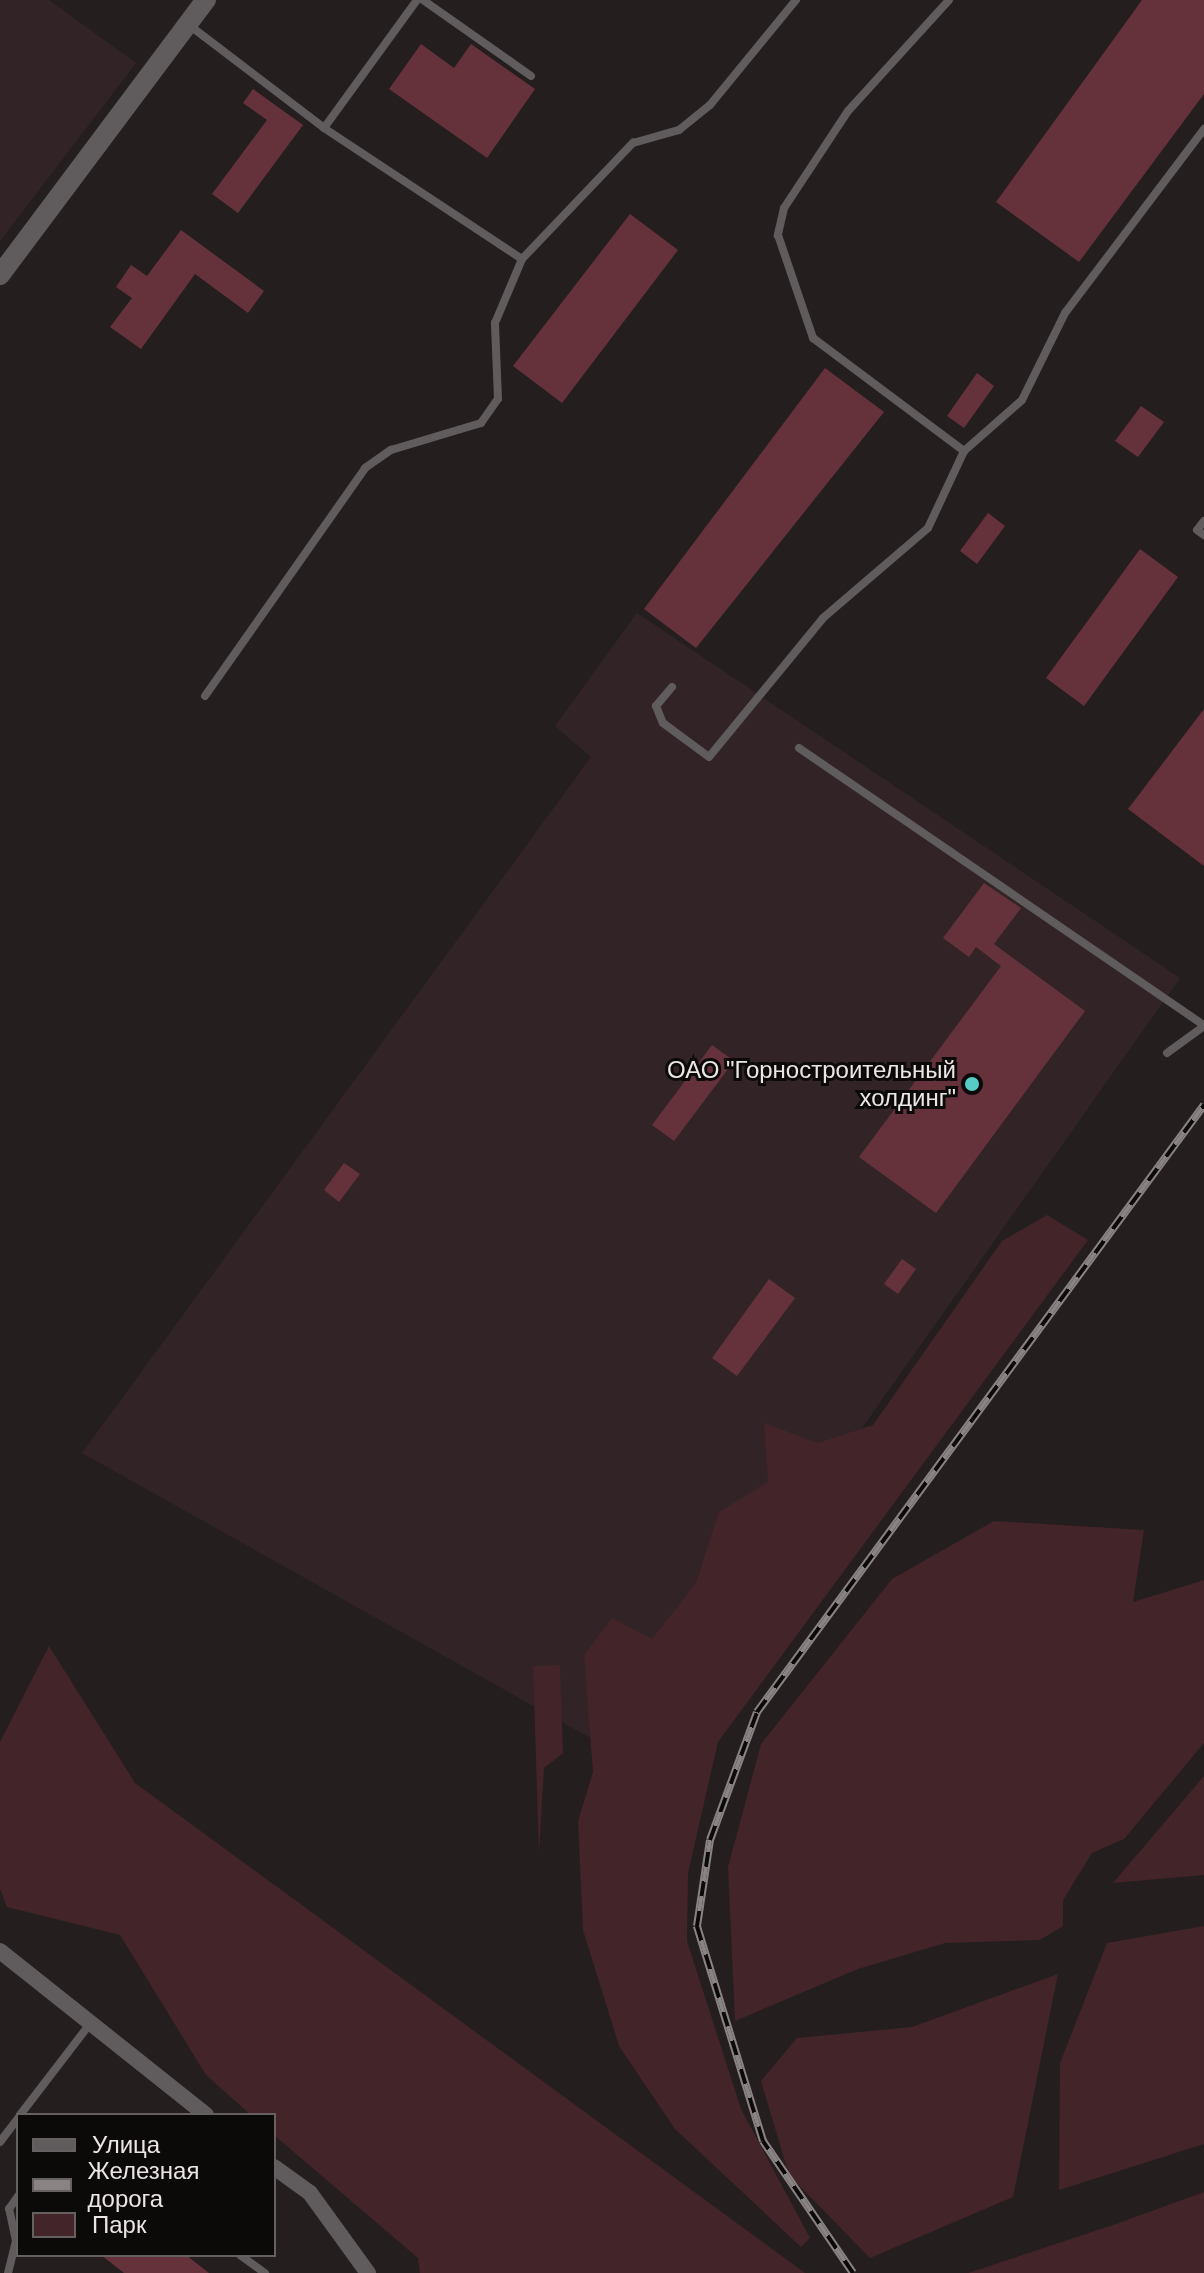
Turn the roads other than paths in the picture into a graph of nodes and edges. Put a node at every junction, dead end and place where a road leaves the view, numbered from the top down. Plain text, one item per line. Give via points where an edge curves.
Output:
1 (206, 0) edge
2 (417, 0) edge
3 (423, 0) edge
4 (796, 0) edge
5 (949, 0) edge
6 (188, 24) junction
7 (531, 76) dead end
8 (324, 128) junction
9 (1204, 129) edge
10 (522, 259) junction
11 (0, 275) edge
12 (964, 451) junction
13 (1204, 521) edge
14 (1204, 535) edge
15 (672, 687) dead end
16 (205, 696) dead end
17 (799, 748) dead end
18 (1204, 1025) edge
19 (1167, 1053) dead end
20 (0, 1951) edge
21 (92, 2021) junction
22 (21, 2113) edge
23 (204, 2113) edge
24 (16, 2120) edge
25 (0, 2142) edge
26 (276, 2168) edge
27 (16, 2199) edge
28 (16, 2241) edge
29 (16, 2241) edge
30 (243, 2257) edge
31 (8, 2273) edge
32 (265, 2273) edge
33 (368, 2273) edge

1 - 6 street
2 - 8 lane
3 - 7 lane
4 - 10 lane via 710,105 679,130 633,143
5 - 12 lane via 848,111 784,208 778,235 813,338
6 - 8 lane
6 - 11 street
8 - 10 lane
9 - 12 lane via 1065,313 1022,400
10 - 16 lane via 495,323 498,399 481,423 391,450 365,468
12 - 15 lane via 928,528 823,618 709,757 663,723 656,706
13 - 14 lane via 1197,530
17 - 18 lane
18 - 19 lane
20 - 21 street
21 - 22 lane
21 - 23 street
24 - 25 lane
26 - 33 street via 310,2193
27 - 29 lane via 9,2209
28 - 31 lane
30 - 32 lane

